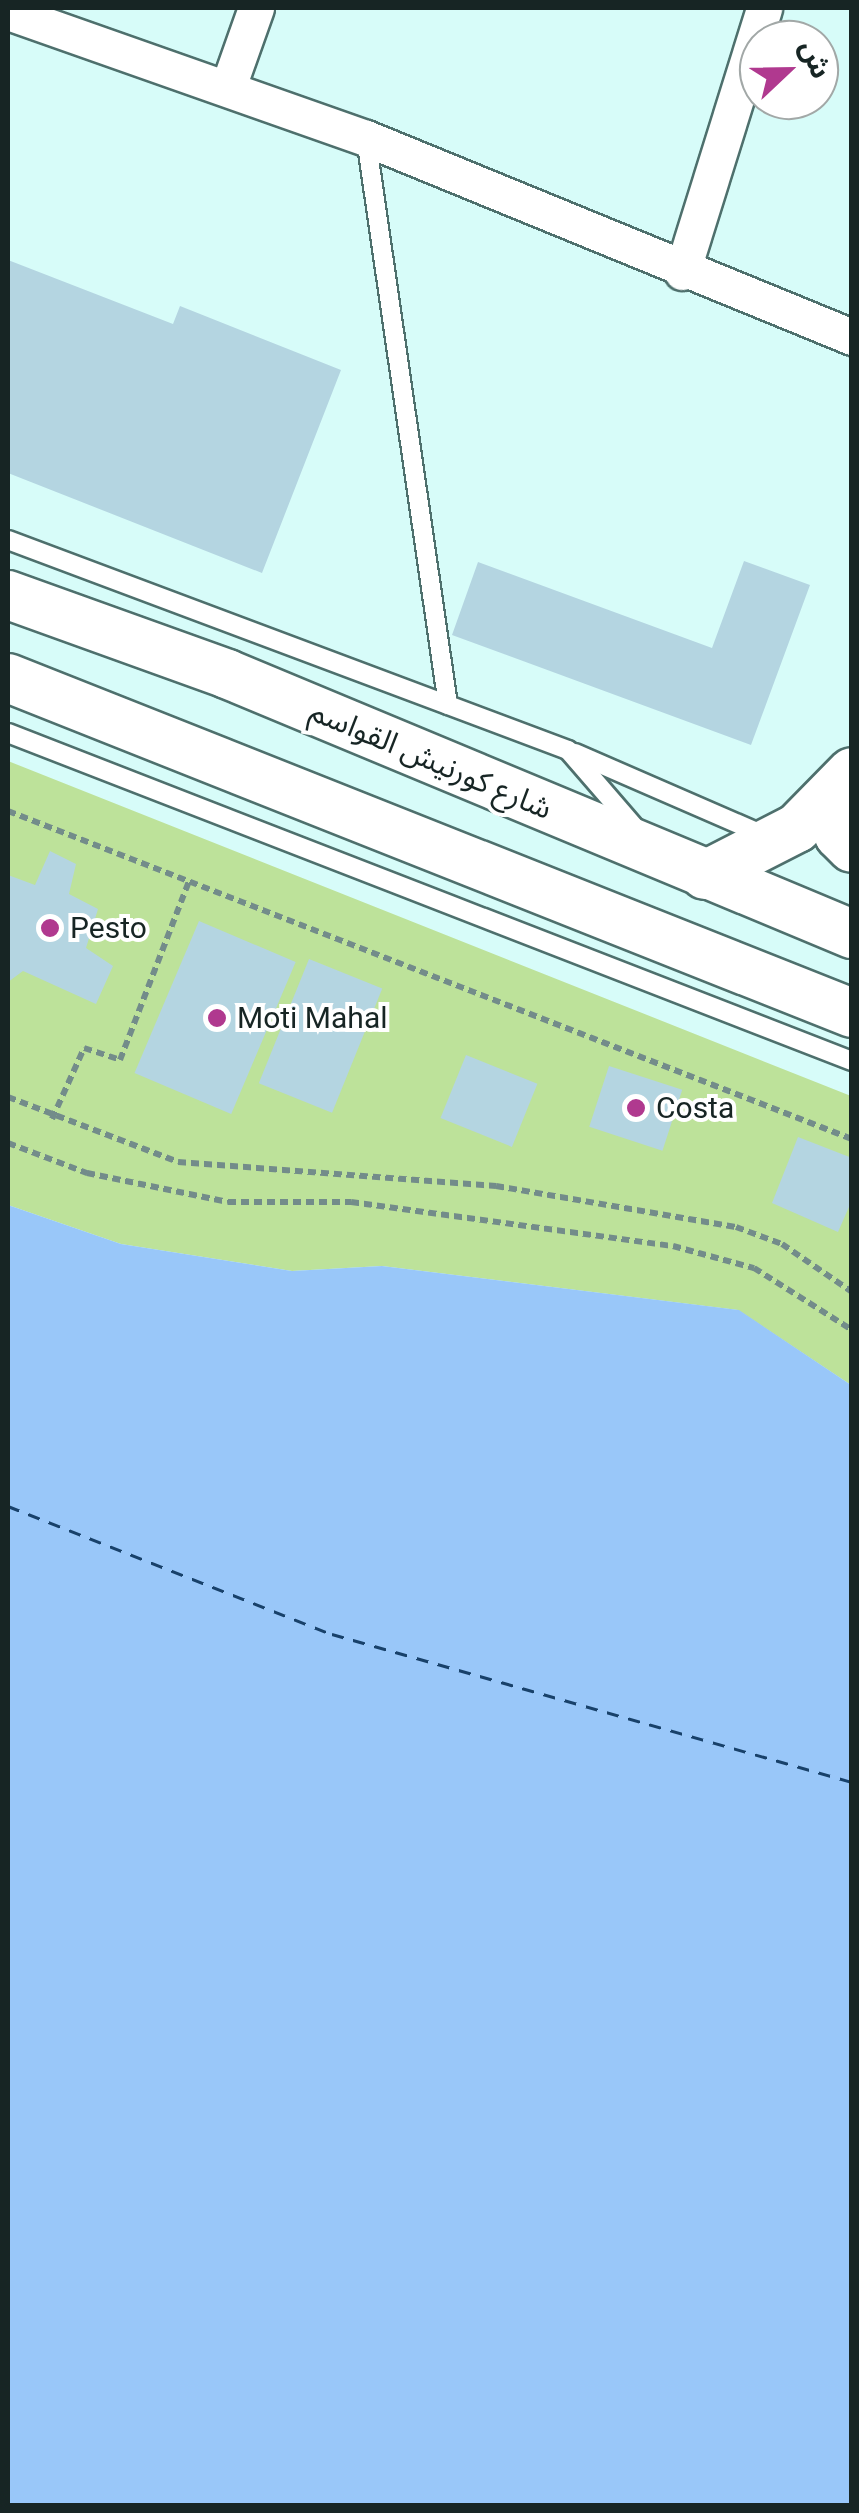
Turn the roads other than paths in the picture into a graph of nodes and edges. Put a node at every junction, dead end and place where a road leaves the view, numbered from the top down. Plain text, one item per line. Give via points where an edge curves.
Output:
1 (256, 8) edge
2 (764, 8) edge
3 (8, 12) edge
4 (228, 87) junction
5 (366, 138) junction
6 (682, 272) junction
7 (852, 336) edge
8 (8, 540) edge
9 (8, 595) edge
10 (8, 678) edge
11 (448, 704) junction
12 (8, 733) edge
13 (568, 750) junction
14 (846, 782) edge
15 (776, 840) junction
16 (852, 848) edge
17 (660, 857) junction
18 (705, 875) junction
19 (852, 934) edge
20 (852, 1013) edge
21 (852, 1061) edge

1 - 4 street
2 - 6 street
3 - 4 street
4 - 5 street
5 - 6 street
5 - 11 lane
6 - 7 street
8 - 11 lane
9 - 17 main road, شارع كورنيش القواسم via 227,674
10 - 20 main road
11 - 13 lane
12 - 21 lane
13 - 15 lane
13 - 17 lane
14 - 15 main road
14 - 16 main road via 835,816 844,845
15 - 18 main road
17 - 18 main road, شارع كورنيش القواسم
18 - 19 main road, شارع كورنيش القواسم

